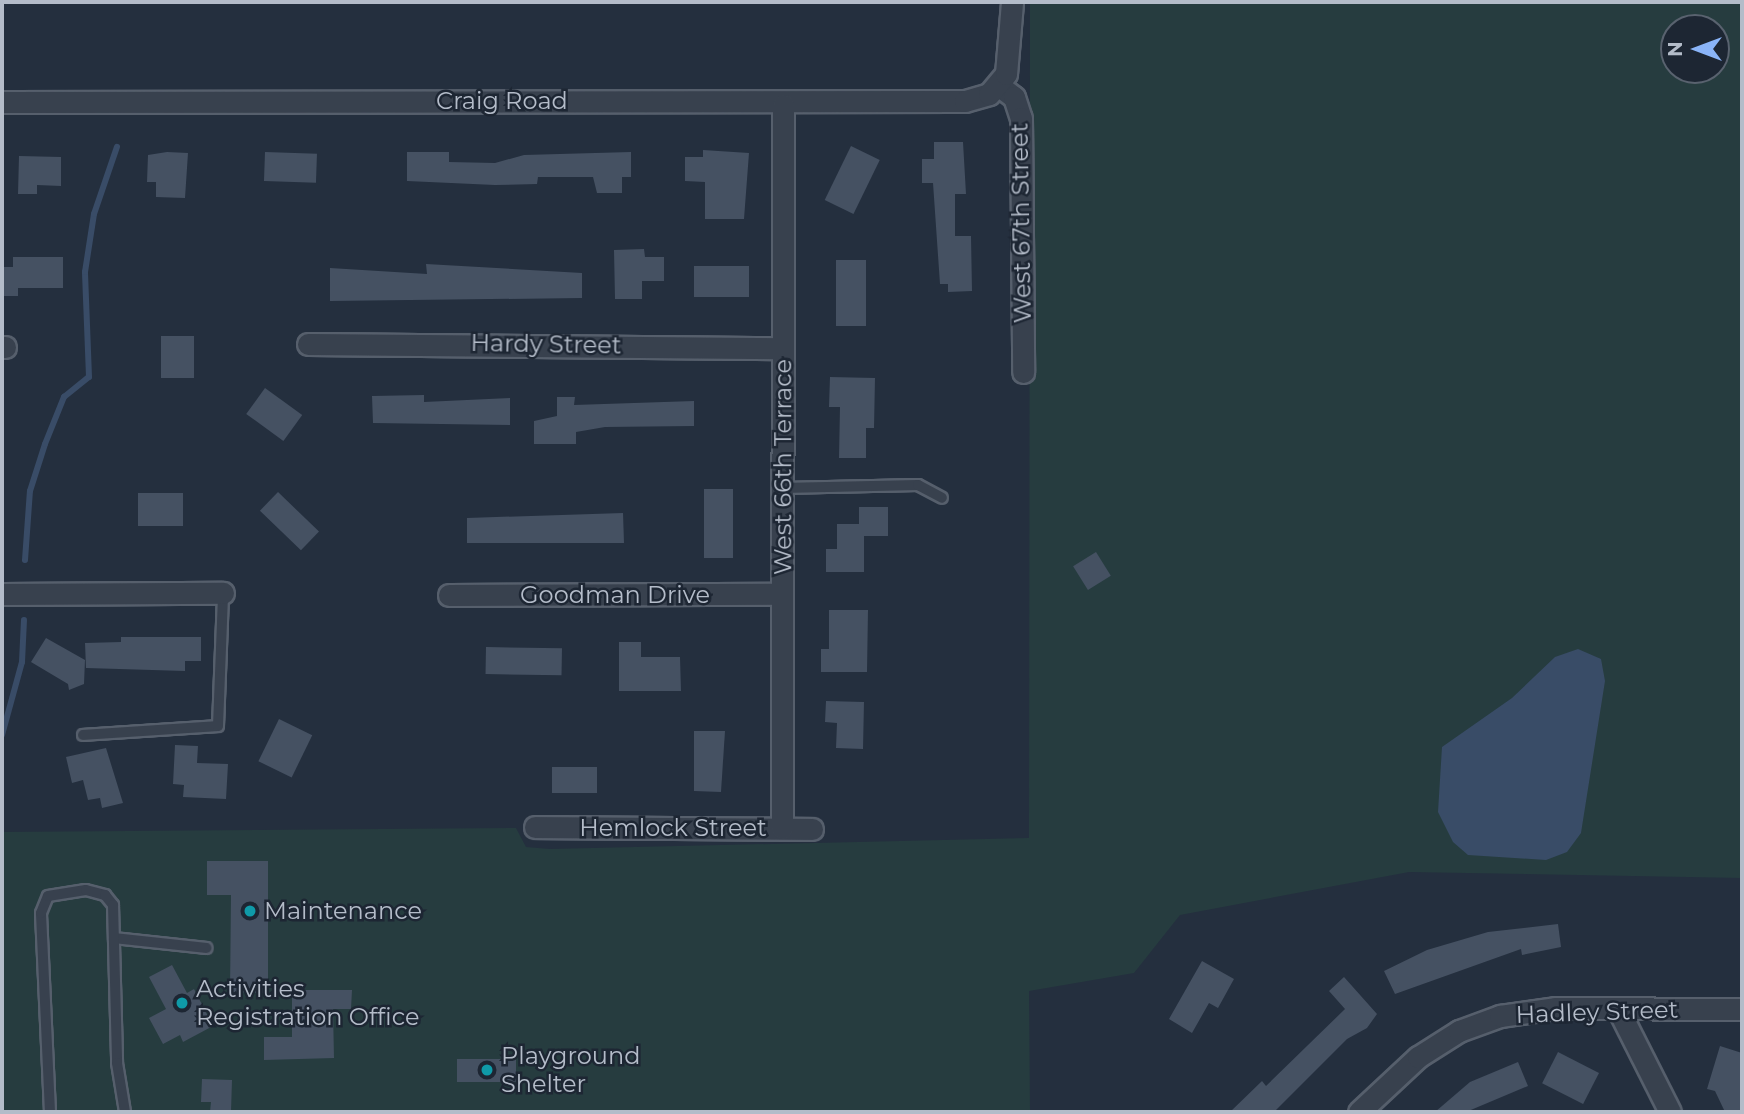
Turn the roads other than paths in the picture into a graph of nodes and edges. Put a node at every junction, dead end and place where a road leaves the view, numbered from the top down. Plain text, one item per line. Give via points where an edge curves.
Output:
1 (1012, 2) edge
2 (998, 85) junction
3 (2, 102) edge
4 (783, 105) junction
5 (308, 344) dead end
6 (783, 348) junction
7 (1023, 372) dead end
8 (782, 488) junction
9 (942, 498) dead end
10 (223, 593) joint
11 (2, 594) edge
12 (782, 594) junction
13 (449, 595) dead end
14 (83, 735) dead end
15 (535, 827) dead end
16 (782, 828) junction
17 (812, 829) dead end
18 (114, 938) junction
19 (206, 948) dead end
20 (1618, 1009) junction
21 (1742, 1009) edge
22 (50, 1112) edge
23 (125, 1112) edge
24 (1359, 1112) edge
25 (1670, 1112) edge

1 - 2 street via 1011,58
2 - 4 street, Craig Road via 965,101
2 - 7 street, West 67th Street via 1014,97 1021,118
3 - 4 street, Craig Road
4 - 6 street, West 66th Terrace
5 - 6 street, Hardy Street
6 - 8 street, West 66th Terrace
8 - 9 lane via 918,485
8 - 12 street, West 66th Terrace
10 - 11 street
10 - 14 lane via 218,726
12 - 13 street, Goodman Drive
12 - 16 street, West 66th Terrace
15 - 16 street, Hemlock Street
16 - 17 street, Hemlock Street
18 - 19 lane
18 - 22 lane via 113,905 105,895 71,891 43,901
18 - 23 lane via 117,1075
20 - 21 street, Hadley Street
20 - 24 street, Hadley Street via 1523,1011 1478,1023 1418,1057
20 - 25 street

